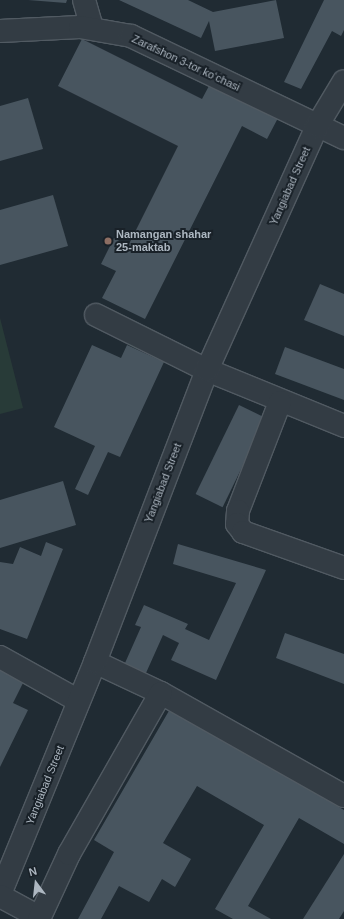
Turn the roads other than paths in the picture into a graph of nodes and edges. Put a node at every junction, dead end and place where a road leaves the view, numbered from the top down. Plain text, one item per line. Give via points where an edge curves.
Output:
1 (84, 0) edge
2 (92, 28) junction
3 (0, 31) edge
4 (344, 81) edge
5 (317, 126) junction
6 (344, 138) edge
7 (96, 315) dead end
8 (206, 370) junction
9 (280, 402) junction
10 (344, 426) edge
11 (344, 568) edge
12 (0, 658) edge
13 (95, 662) junction
14 (161, 693) junction
15 (79, 701) junction
16 (344, 796) edge
17 (0, 895) edge
18 (39, 918) edge

1 - 2 street
2 - 3 street, Zarafshon 3-tor koʻchasi
2 - 5 street, Zarafshon 3-tor koʻchasi via 131,36
4 - 5 street, Yangiabad Street
5 - 6 street, Zarafshon 3-tor koʻchasi
5 - 8 street, Yangiabad Street
7 - 8 street
8 - 9 street
8 - 13 street, Yangiabad Street
9 - 10 street
9 - 11 street via 238,511 237,524 243,532
12 - 15 street
13 - 14 street
13 - 15 street, Yangiabad Street
14 - 16 street
14 - 18 street via 69,854
15 - 17 street, Yangiabad Street
17 - 18 street

